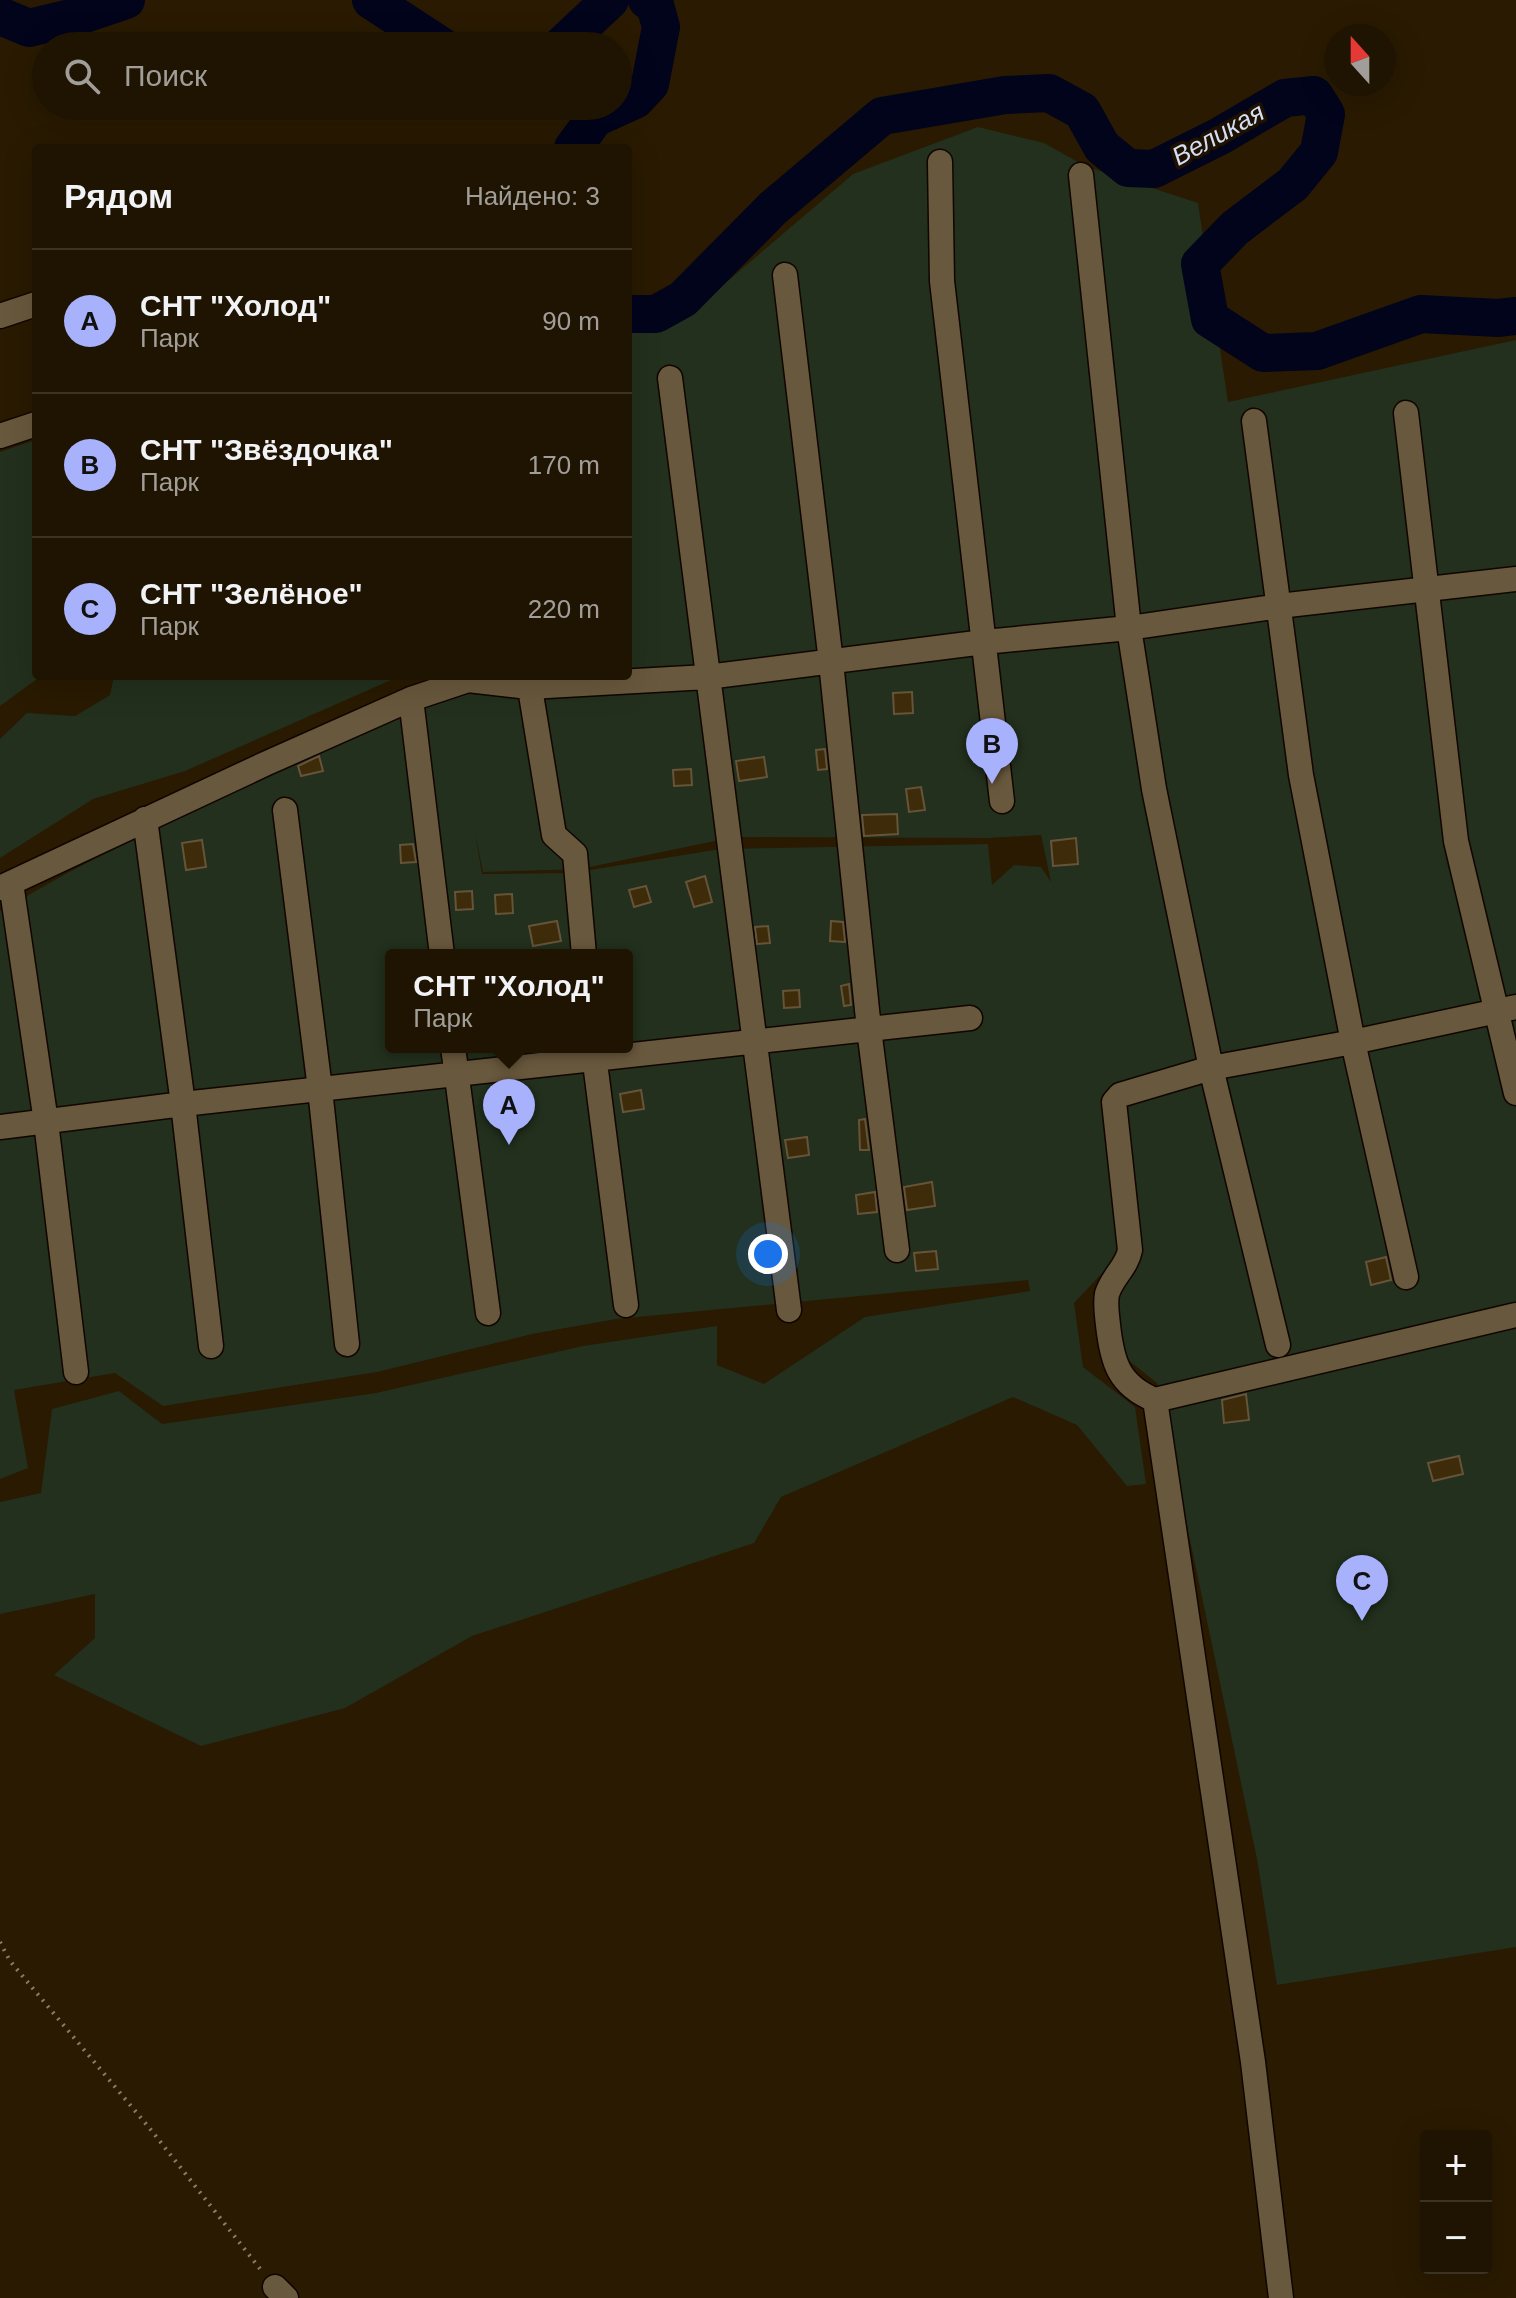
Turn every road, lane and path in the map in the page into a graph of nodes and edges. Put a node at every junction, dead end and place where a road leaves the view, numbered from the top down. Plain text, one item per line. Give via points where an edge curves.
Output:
1 (940, 162) dead end
2 (1081, 175) dead end
3 (785, 275) dead end
4 (32, 305) edge
5 (0, 316) edge
6 (670, 378) dead end
7 (1406, 413) dead end
8 (1254, 421) dead end
9 (32, 431) edge
10 (0, 436) edge
11 (1516, 579) edge
12 (1427, 589) junction
13 (1279, 606) junction
14 (1129, 628) junction
15 (984, 642) junction
16 (831, 662) junction
17 (707, 677) junction
18 (632, 679) edge
19 (600, 680) edge
20 (529, 682) edge
21 (411, 699) junction
22 (1002, 801) dead end
23 (285, 810) dead end
24 (145, 819) junction
25 (5, 886) edge
26 (441, 949) edge
27 (583, 949) edge
28 (1506, 1009) edge
29 (970, 1018) dead end
30 (869, 1029) junction
31 (756, 1042) junction
32 (1353, 1042) junction
33 (633, 1050) edge
34 (454, 1053) edge
35 (594, 1053) edge
36 (1211, 1068) junction
37 (457, 1075) junction
38 (320, 1089) junction
39 (1516, 1093) edge
40 (183, 1104) junction
41 (46, 1122) junction
42 (0, 1127) edge
43 (897, 1250) dead end
44 (1406, 1277) dead end
45 (626, 1305) dead end
46 (789, 1310) dead end
47 (488, 1313) dead end
48 (1516, 1315) edge
49 (347, 1344) dead end
50 (1278, 1345) dead end
51 (211, 1346) dead end
52 (76, 1372) dead end
53 (1155, 1400) junction
54 (0, 1942) edge
55 (281, 2293) edge
56 (1281, 2298) edge

1 - 15 street via 942,281
2 - 14 street
3 - 16 street
4 - 5 street
6 - 17 street
7 - 12 street
8 - 13 street
9 - 10 street
11 - 12 street
12 - 13 street
12 - 28 street via 1456,841
13 - 14 street
13 - 32 street via 1301,775
14 - 15 street
14 - 36 street via 1154,789
15 - 16 street
15 - 22 street
16 - 17 street
16 - 30 street
17 - 18 street
17 - 31 street
19 - 20 street
20 - 21 street via 468,680
20 - 27 street via 554,835 575,854
21 - 24 street
21 - 26 street
23 - 38 street
24 - 25 street
24 - 40 street
25 - 41 street
28 - 32 street
28 - 39 street
29 - 30 street
30 - 31 street
30 - 43 street
31 - 33 street
31 - 46 street
32 - 36 street
32 - 44 street
34 - 37 street
35 - 37 street
35 - 45 street
36 - 50 street
36 - 53 street via 1120,1095 1114,1102 1130,1250 1107,1295 1112,1354 1127,1382
37 - 38 street
37 - 47 street
38 - 40 street
38 - 49 street
40 - 41 street
40 - 51 street
41 - 42 street
41 - 52 street
48 - 53 street
53 - 56 street via 1253,2062
54 - 55 path via 10,1961

